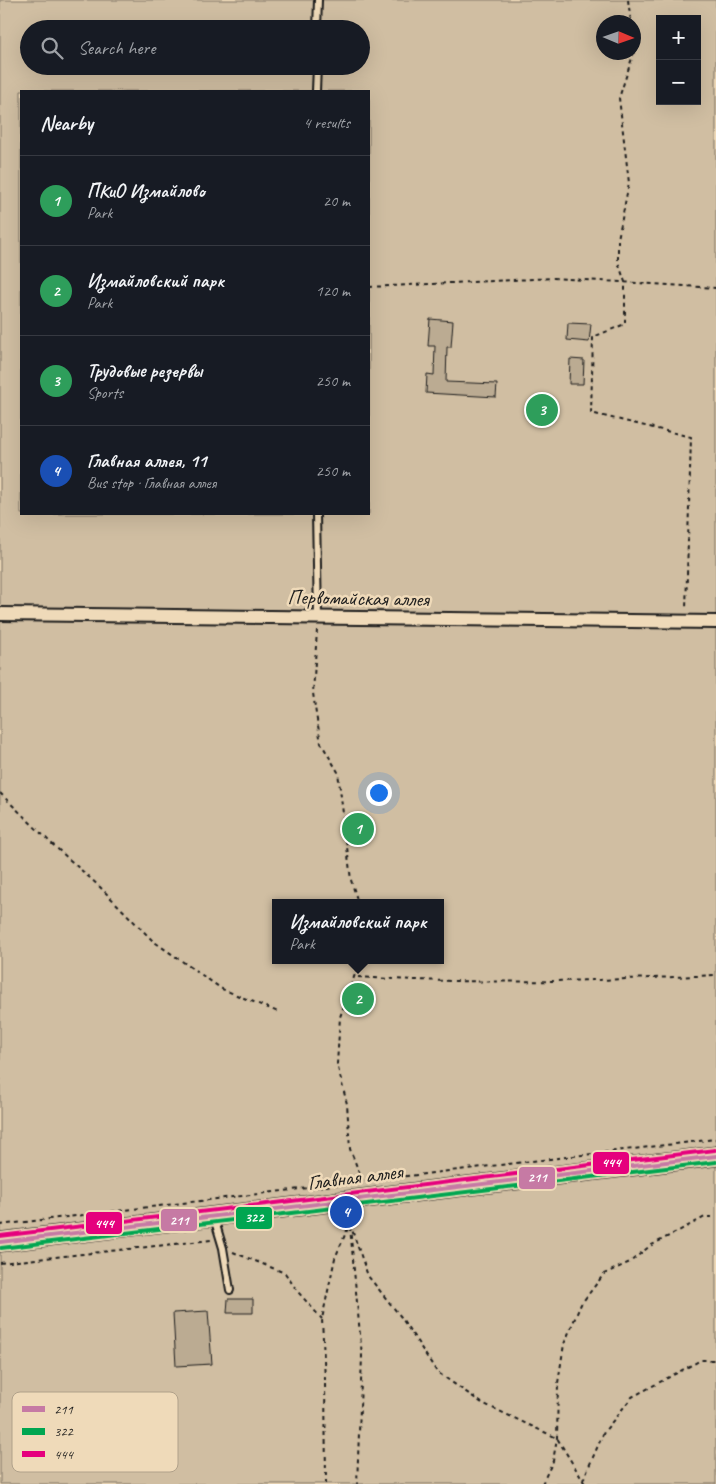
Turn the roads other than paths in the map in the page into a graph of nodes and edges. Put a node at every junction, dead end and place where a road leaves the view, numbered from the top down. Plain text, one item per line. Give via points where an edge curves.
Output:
1 (318, 0) edge
2 (317, 20) edge
3 (317, 75) edge
4 (316, 90) edge
5 (316, 515) edge
6 (0, 614) edge
7 (318, 617) junction
8 (716, 622) edge
9 (716, 1156) edge
10 (214, 1217) junction
11 (0, 1242) edge
12 (230, 1290) dead end

1 - 2 lane
3 - 4 lane
5 - 7 lane
6 - 7 street, Первомайская аллея
7 - 8 street, Первомайская аллея
9 - 10 main road, Главная аллея
10 - 11 main road, Главная аллея
10 - 12 lane

